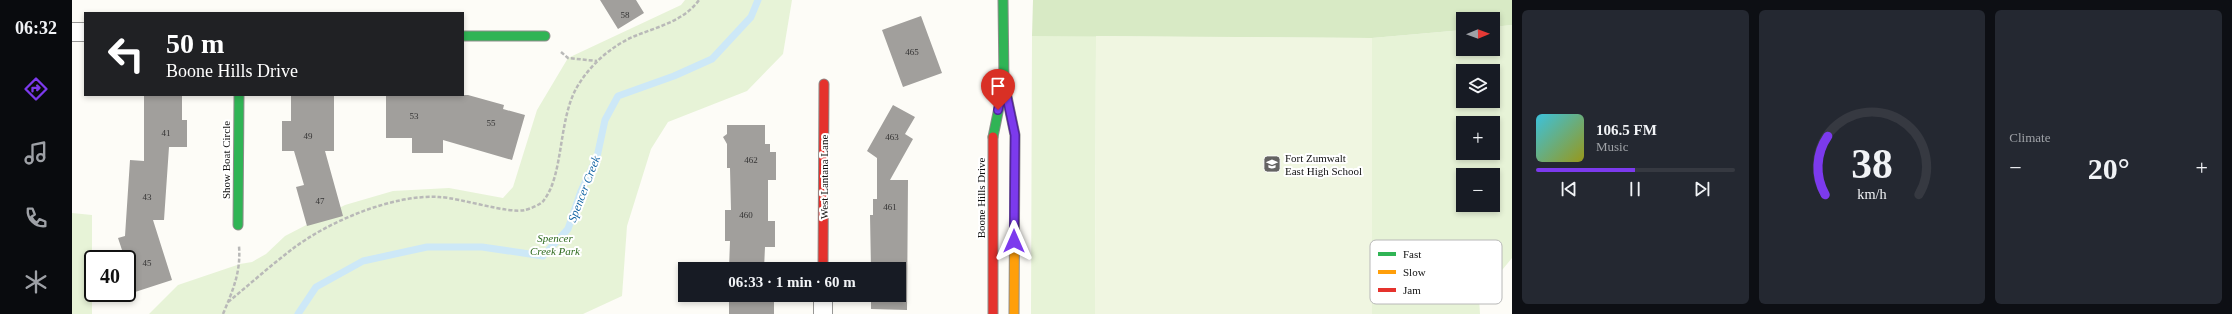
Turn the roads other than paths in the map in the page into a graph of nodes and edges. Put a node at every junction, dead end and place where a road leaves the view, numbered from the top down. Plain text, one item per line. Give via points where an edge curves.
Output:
1 (1003, 0) edge
2 (72, 32) edge
3 (84, 32) edge
4 (464, 36) edge
5 (545, 36) road end
6 (1004, 83) junction
7 (824, 84) dead end
8 (238, 96) edge
9 (238, 225) road end
10 (823, 262) edge
11 (823, 302) edge
12 (823, 314) edge
13 (992, 314) edge
14 (1014, 314) edge

1 - 6 street, Boone Hills Drive
2 - 3 street
4 - 5 street
6 - 13 street, Boone Hills Drive via 993,136
6 - 14 street, Boone Hills Drive via 1015,135
7 - 10 street, West Lantana Lane
8 - 9 street, Show Boat Circle
11 - 12 street

